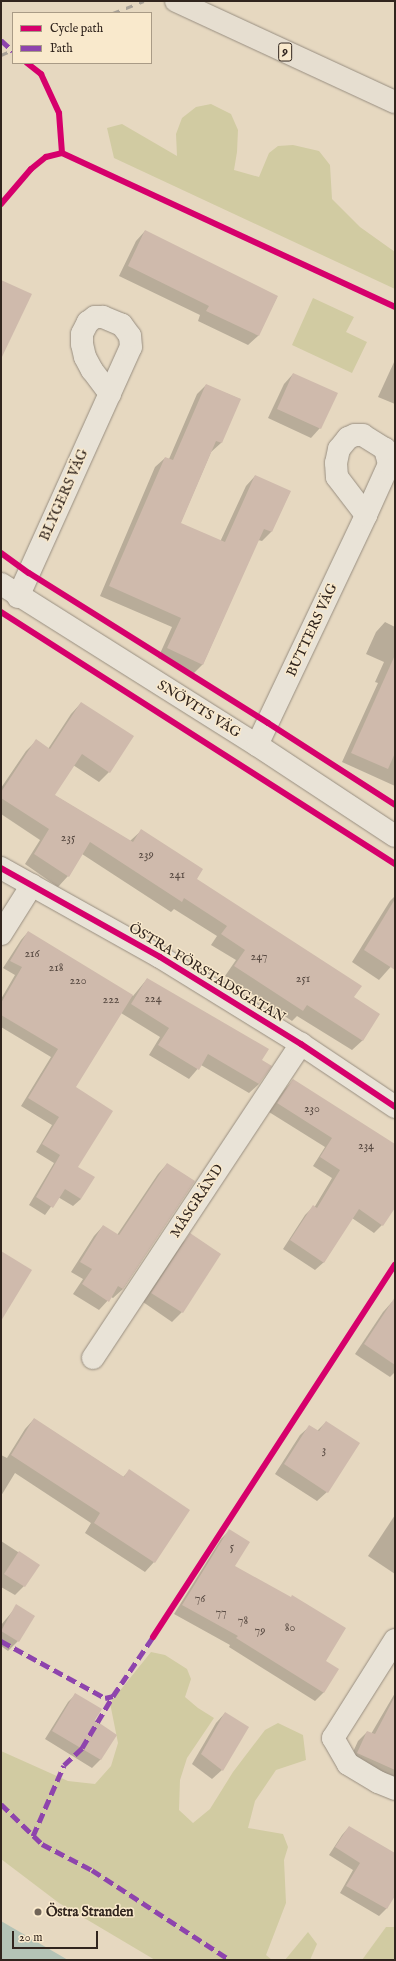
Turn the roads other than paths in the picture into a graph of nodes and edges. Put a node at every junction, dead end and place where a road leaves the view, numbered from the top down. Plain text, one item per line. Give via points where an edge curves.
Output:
1 (176, 1) edge
2 (395, 102) edge
3 (110, 394) dead end
4 (366, 515) dead end
5 (1, 584) edge
6 (18, 596) junction
7 (257, 745) junction
8 (395, 836) edge
9 (1, 868) edge
10 (32, 886) junction
11 (1, 934) edge
12 (301, 1044) junction
13 (395, 1107) edge
14 (93, 1358) dead end
15 (395, 1640) edge
16 (395, 1789) edge

1 - 2 main road, 9
3 - 6 street, BLYGERS VÄG
4 - 7 street, BUTTERS VÄG
5 - 6 street, SNÖVITS VÄG
6 - 7 street, SNÖVITS VÄG
7 - 8 street, SNÖVITS VÄG
9 - 10 street, ÖSTRA FÖRSTADSGATAN
10 - 11 street
10 - 12 street, ÖSTRA FÖRSTADSGATAN via 160,957
12 - 13 street, ÖSTRA FÖRSTADSGATAN
12 - 14 street, MÅSGRÄND
15 - 16 street via 332,1738 348,1764

